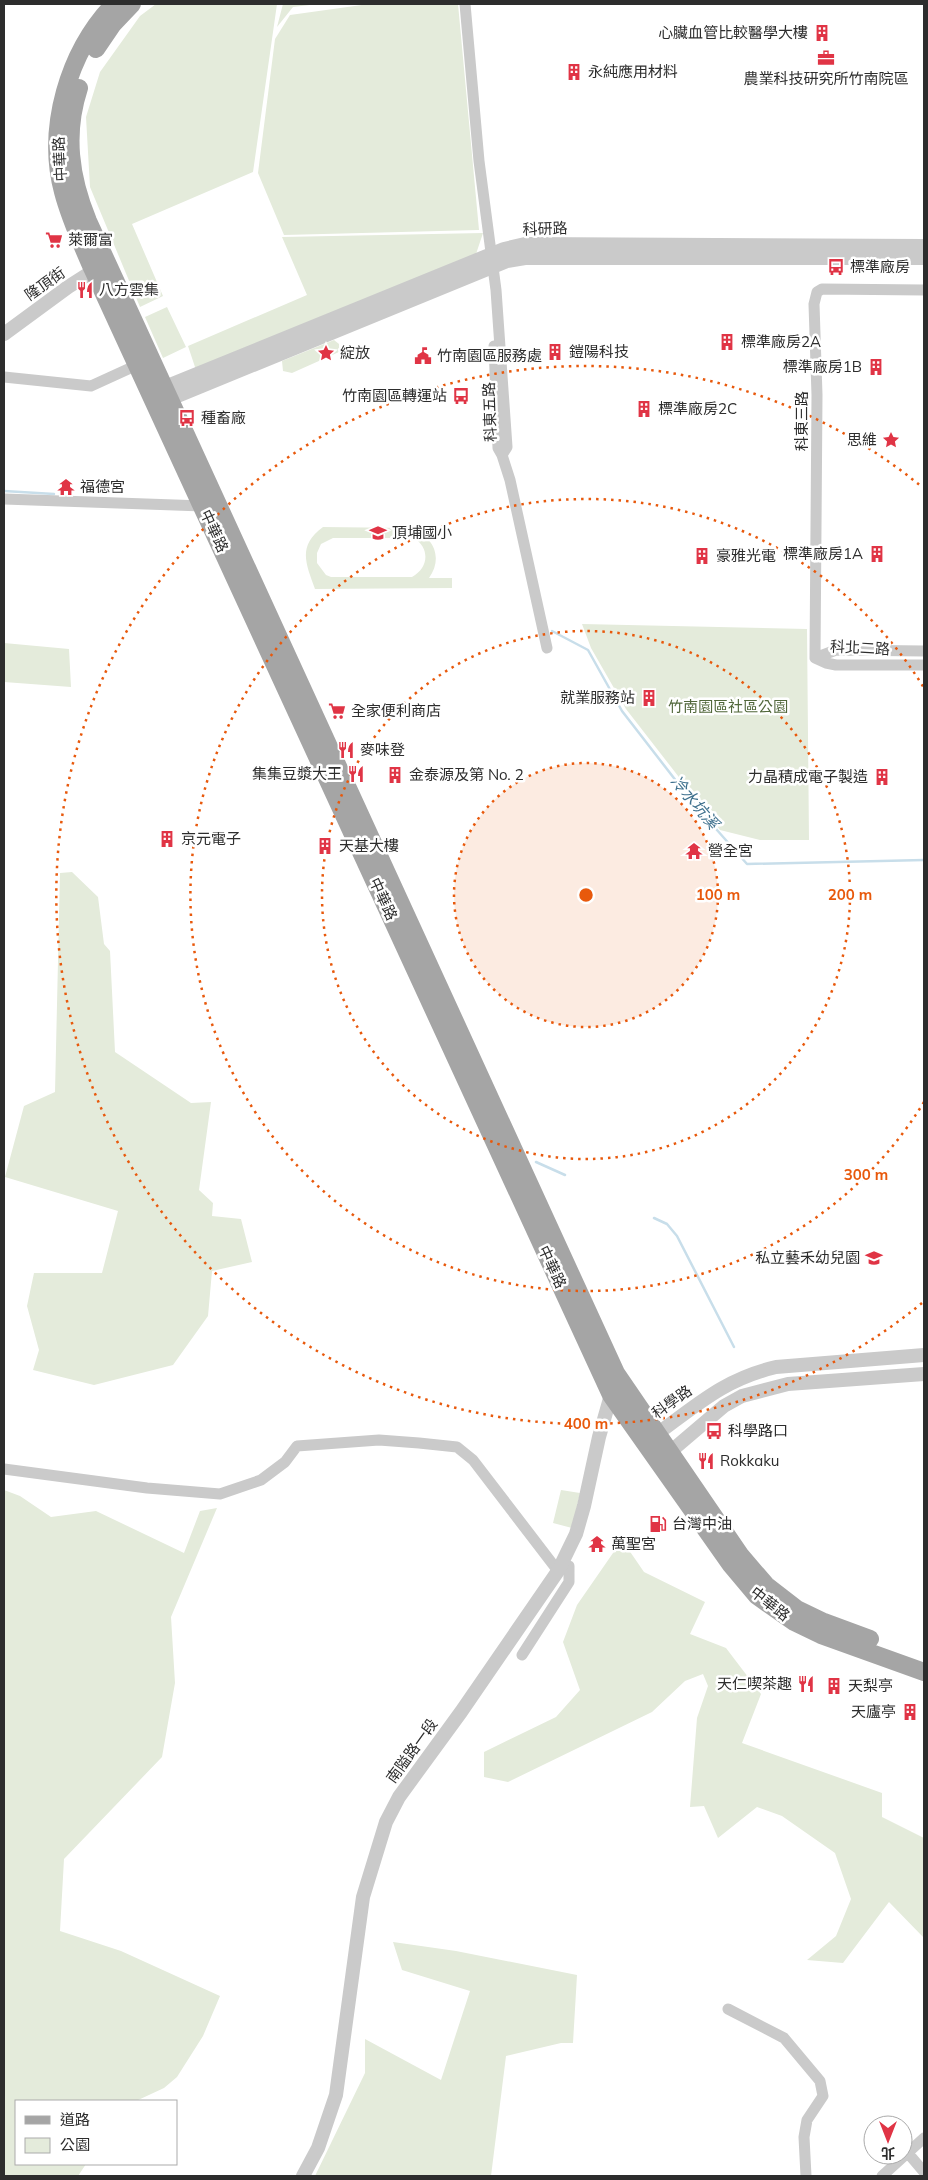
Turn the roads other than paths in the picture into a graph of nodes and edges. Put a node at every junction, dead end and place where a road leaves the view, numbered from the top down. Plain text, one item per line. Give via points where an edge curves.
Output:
1 (114, 4) edge
2 (132, 4) edge
3 (466, 4) edge
4 (924, 246) edge
5 (924, 258) edge
6 (490, 263) junction
7 (100, 267) junction
8 (924, 290) edge
9 (4, 334) edge
10 (138, 365) junction
11 (4, 377) edge
12 (168, 393) junction
13 (4, 499) edge
14 (209, 503) junction
15 (547, 648) dead end
16 (924, 651) edge
17 (815, 658) junction
18 (924, 665) edge
19 (547, 1239) junction
20 (924, 1355) edge
21 (616, 1373) junction
22 (924, 1374) edge
23 (612, 1396) junction
24 (656, 1434) junction
25 (651, 1452) junction
26 (670, 1452) junction
27 (4, 1469) edge
28 (560, 1567) junction
29 (522, 1655) dead end
30 (924, 1659) edge
31 (924, 1672) edge
32 (728, 2009) dead end
33 (924, 2138) edge
34 (913, 2147) edge
35 (913, 2159) edge
36 (893, 2165) edge
37 (924, 2172) edge
38 (303, 2176) edge
39 (806, 2176) edge
40 (882, 2176) edge

1 - 7 main road, 中華路 via 88,38 74,68 64,98 57,142 62,191 76,230
2 - 7 main road, 中華路 via 100,41 85,71 76,97 71,131 74,185
3 - 6 street, 科東五路
4 - 6 street, 科研路 via 525,244
5 - 6 street, 科研路 via 525,258
6 - 12 street, 科研路
6 - 15 street, 科東五路 via 498,448
7 - 9 street, 隆頂街
7 - 10 main road, 中華路
7 - 12 main road, 中華路
8 - 17 street, 科東三路 via 822,289 817,292 814,304 817,395
10 - 11 street via 91,386
10 - 14 main road, 中華路
12 - 14 main road, 中華路
13 - 14 street
14 - 19 main road, 中華路
16 - 17 street, 科北二路 via 836,650
17 - 18 street, 科北二路 via 842,665
19 - 21 main road, 中華路
19 - 23 main road, 中華路
20 - 24 street, 科學路 via 776,1367 753,1373 712,1392
21 - 23 street, 南隘路一段
21 - 24 main road, 中華路
22 - 26 street via 788,1384 742,1396 724,1406
23 - 25 main road, 中華路
23 - 28 street, 南隘路一段 via 598,1438 576,1534
24 - 25 street, 科學路
24 - 26 main road, 中華路
25 - 26 street
25 - 31 main road, 中華路 via 746,1585 772,1609 821,1635
26 - 30 main road, 中華路 via 741,1556 778,1595 824,1622
27 - 28 street via 220,1494 261,1480 285,1462 297,1446 379,1440 456,1447 473,1460
28 - 29 street via 568,1566 569,1582
28 - 38 street, 南隘路一段 via 409,1782 386,1822 363,1897 336,2095 318,2148
32 - 39 street via 784,2038 820,2081 823,2096 807,2120 804,2137
33 - 34 street
35 - 37 street
36 - 40 street

